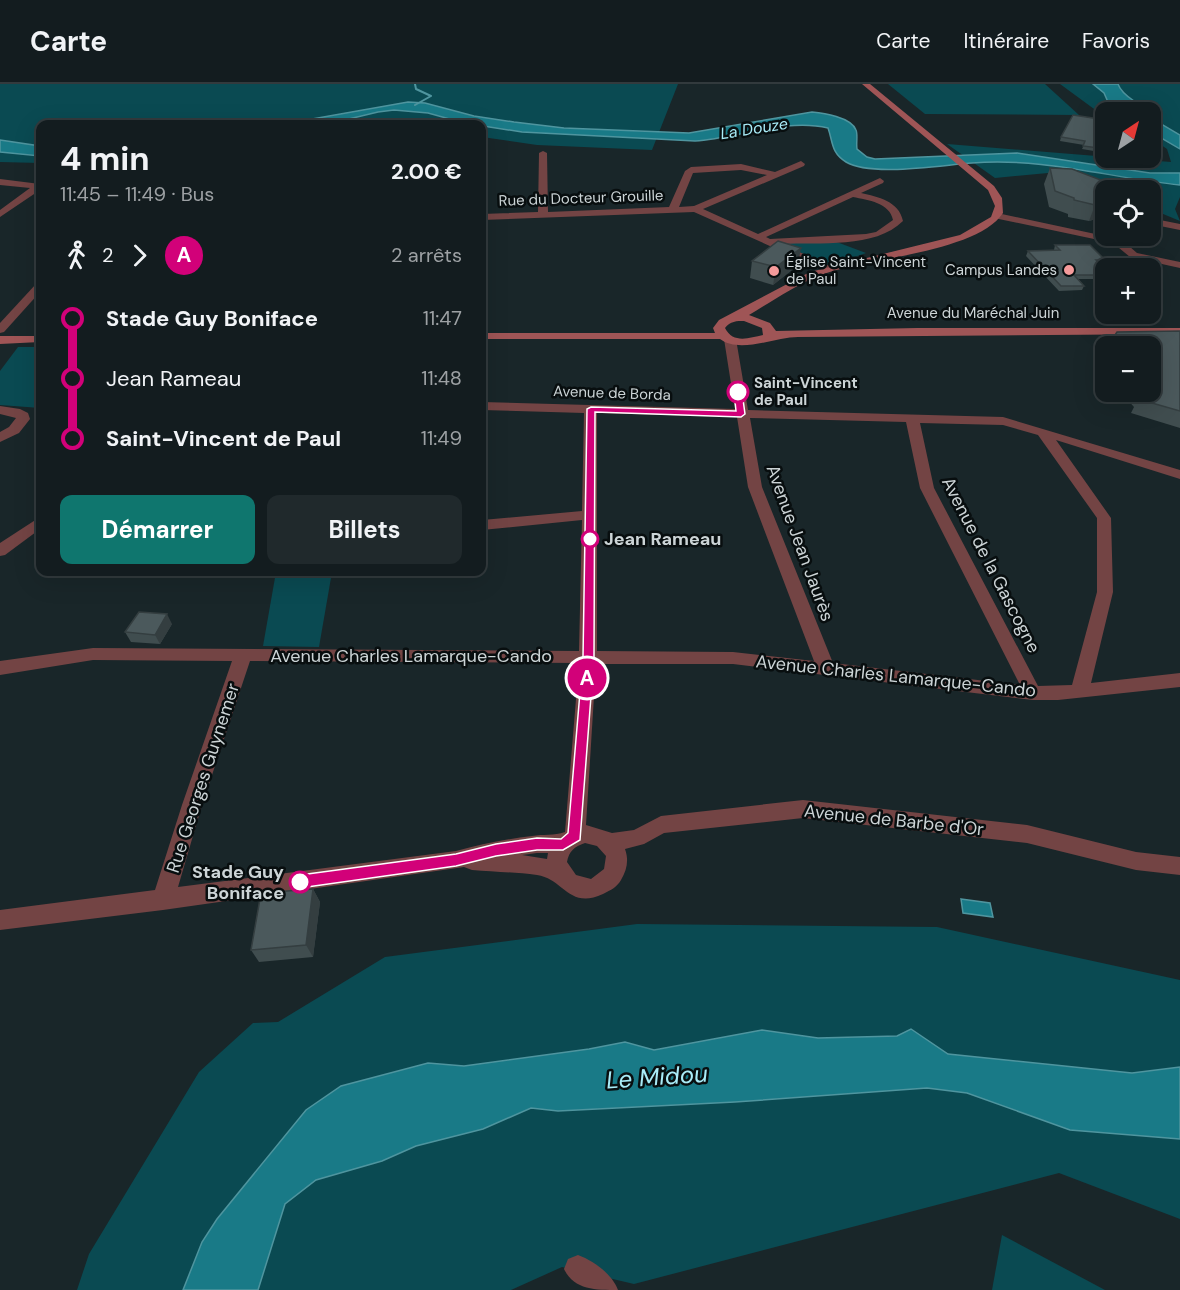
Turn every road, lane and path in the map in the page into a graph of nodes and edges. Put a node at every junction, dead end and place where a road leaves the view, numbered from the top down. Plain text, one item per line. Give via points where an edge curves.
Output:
1 (866, 84) edge
2 (543, 153) dead end
3 (801, 164) dead end
4 (776, 175) junction
5 (880, 181) dead end
6 (0, 182) edge
7 (36, 187) edge
8 (36, 189) edge
9 (854, 194) junction
10 (677, 209) junction
11 (695, 209) junction
12 (0, 214) edge
13 (543, 214) junction
14 (997, 216) junction
15 (486, 217) edge
16 (1161, 223) edge
17 (1180, 227) edge
18 (1095, 234) edge
19 (758, 237) junction
20 (768, 242) junction
21 (1126, 246) edge
22 (1180, 265) edge
23 (828, 269) junction
24 (36, 291) edge
25 (761, 304) junction
26 (733, 319) junction
27 (766, 328) junction
28 (1180, 329) edge
29 (0, 332) edge
30 (725, 333) junction
31 (36, 334) edge
32 (486, 334) edge
33 (36, 339) edge
34 (0, 340) edge
35 (750, 342) junction
36 (735, 359) junction
37 (486, 406) edge
38 (591, 409) junction
39 (0, 410) edge
40 (741, 414) junction
41 (912, 418) junction
42 (1043, 432) junction
43 (0, 438) edge
44 (1180, 475) edge
45 (591, 515) junction
46 (36, 525) edge
47 (486, 525) edge
48 (24, 533) junction
49 (36, 533) edge
50 (0, 550) edge
51 (243, 656) junction
52 (588, 657) junction
53 (826, 668) junction
54 (1, 673) edge
55 (1180, 680) edge
56 (1080, 690) junction
57 (1033, 693) junction
58 (569, 840) junction
59 (608, 843) junction
60 (456, 860) junction
61 (1180, 866) edge
62 (559, 873) junction
63 (164, 900) junction
64 (0, 920) edge
65 (578, 1269) dead end
66 (603, 1290) edge

1 - 14 main road via 991,188 1001,207
2 - 13 street
3 - 4 street
4 - 10 street via 741,166 694,169 689,171
4 - 11 street
5 - 9 street
6 - 7 street
8 - 12 street
9 - 19 street
9 - 20 street via 887,206 896,212 898,221 879,234 866,237
10 - 11 street, Rue du Docteur Grouille
10 - 13 street, Rue du Docteur Grouille
11 - 19 street
13 - 15 street, Rue du Docteur Grouille
14 - 18 street
14 - 23 main road via 984,228 963,237
16 - 17 street
19 - 20 street
20 - 23 street
21 - 22 street via 1134,255
23 - 25 main road
24 - 29 street
25 - 26 main road
25 - 27 main road via 759,314
26 - 27 main road via 745,318
26 - 30 main road
27 - 28 main road, Avenue du Maréchal Juin via 837,333
27 - 35 main road
29 - 31 main road
30 - 32 main road
30 - 35 main road
30 - 36 street, Avenue Jean Jaurès
33 - 34 main road
35 - 36 street
36 - 40 street, Avenue Jean Jaurès
37 - 38 street, Avenue de Borda
38 - 40 street, Avenue de Borda
38 - 45 street
39 - 43 street via 15,412 23,419
40 - 41 street, Avenue de Borda
40 - 53 street, Avenue Jean Jaurès via 755,487
41 - 42 street, Avenue de Borda via 1003,422
41 - 57 street, Avenue de la Gascogne via 927,488
42 - 44 street, Avenue de Borda
42 - 56 street via 1104,518 1105,592
45 - 47 street
45 - 52 street
46 - 48 street
48 - 49 street
48 - 50 street
51 - 52 street, Avenue Charles Lamarque-Cando
51 - 54 street, Avenue Charles Lamarque-Cando via 93,654
51 - 63 street, Rue Georges Guynemer
52 - 53 street, Avenue Charles Lamarque-Cando via 733,658
52 - 58 street
53 - 57 street, Avenue Charles Lamarque-Cando
55 - 56 street, Avenue Charles Lamarque-Cando
56 - 57 street, Avenue Charles Lamarque-Cando
58 - 59 street via 594,835
58 - 60 street
58 - 62 street via 556,858
59 - 61 street, Avenue de Barbe d'Or via 637,838 661,825 803,809 1027,834 1136,861
59 - 62 street via 616,852 617,861 612,877 604,884 583,889
60 - 62 street via 539,866
60 - 63 street
63 - 64 street
65 - 66 street

